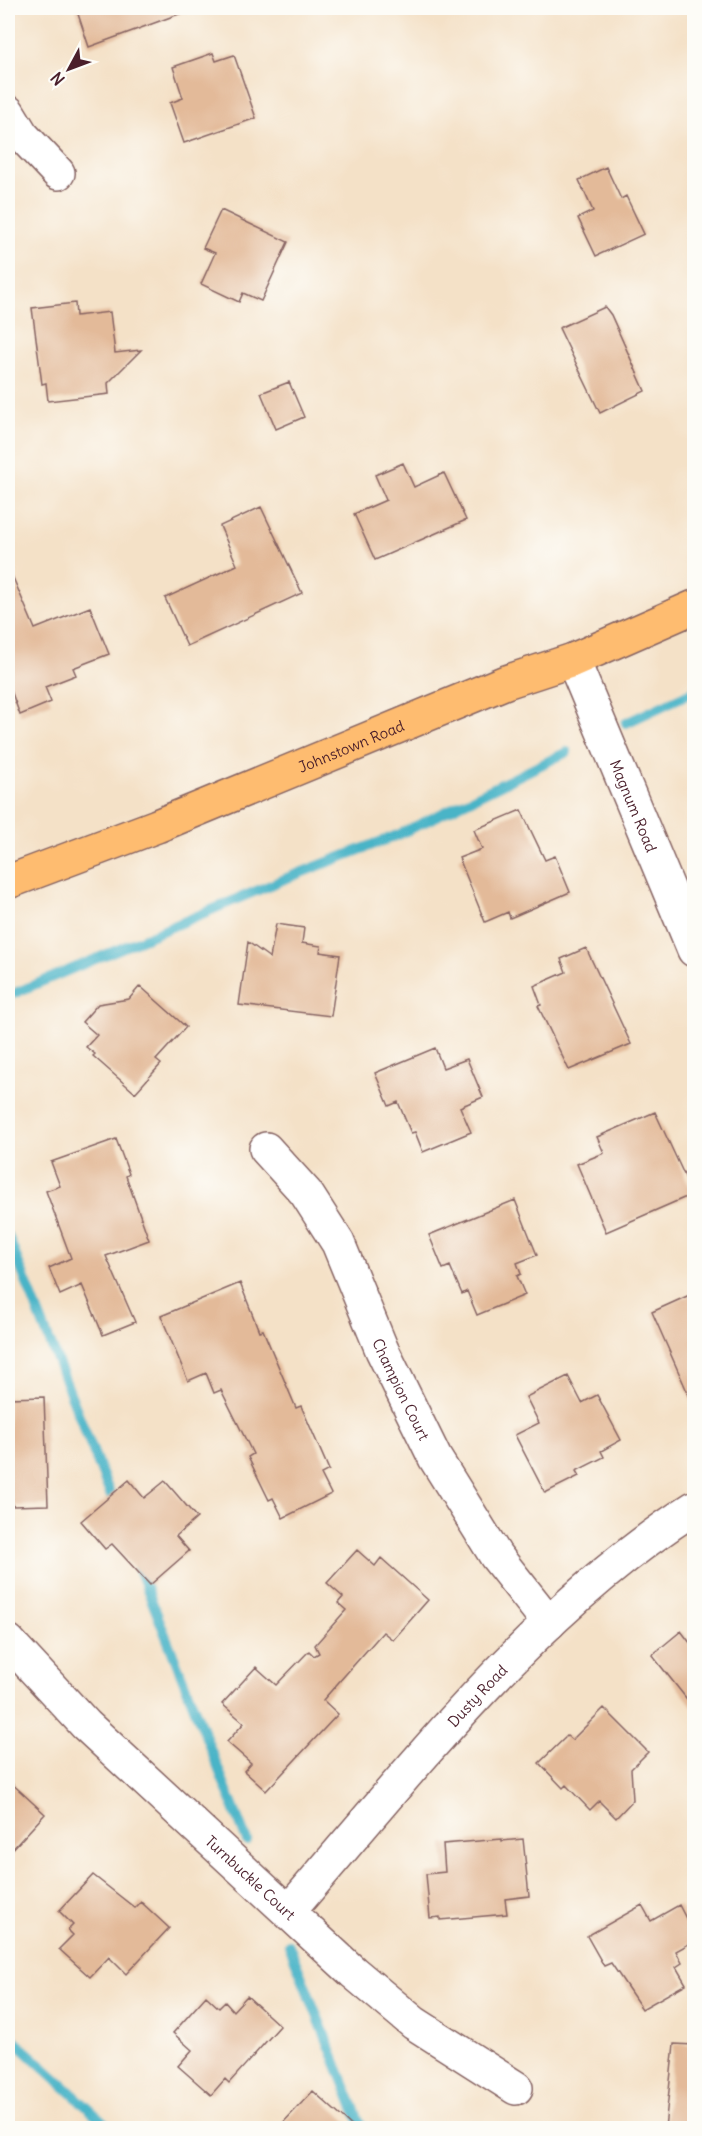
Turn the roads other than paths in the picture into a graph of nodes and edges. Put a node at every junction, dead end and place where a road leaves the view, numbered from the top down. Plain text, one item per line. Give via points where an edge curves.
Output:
1 (8, 112) edge
2 (58, 173) dead end
3 (694, 607) edge
4 (573, 660) junction
5 (8, 882) edge
6 (694, 950) edge
7 (266, 1149) dead end
8 (694, 1508) edge
9 (549, 1623) junction
10 (8, 1641) edge
11 (288, 1911) junction
12 (516, 2088) dead end

1 - 2 street via 22,135
3 - 4 main road, Johnstown Road
4 - 5 main road, Johnstown Road via 506,682 157,826
4 - 6 street, Magnum Road
7 - 9 street, Champion Court via 306,1193 338,1243 382,1350 435,1458 496,1556
8 - 9 street, Dusty Road
9 - 11 street, Dusty Road via 452,1723
10 - 11 street, Turnbuckle Court via 86,1725
11 - 12 street, Turnbuckle Court via 414,2023

